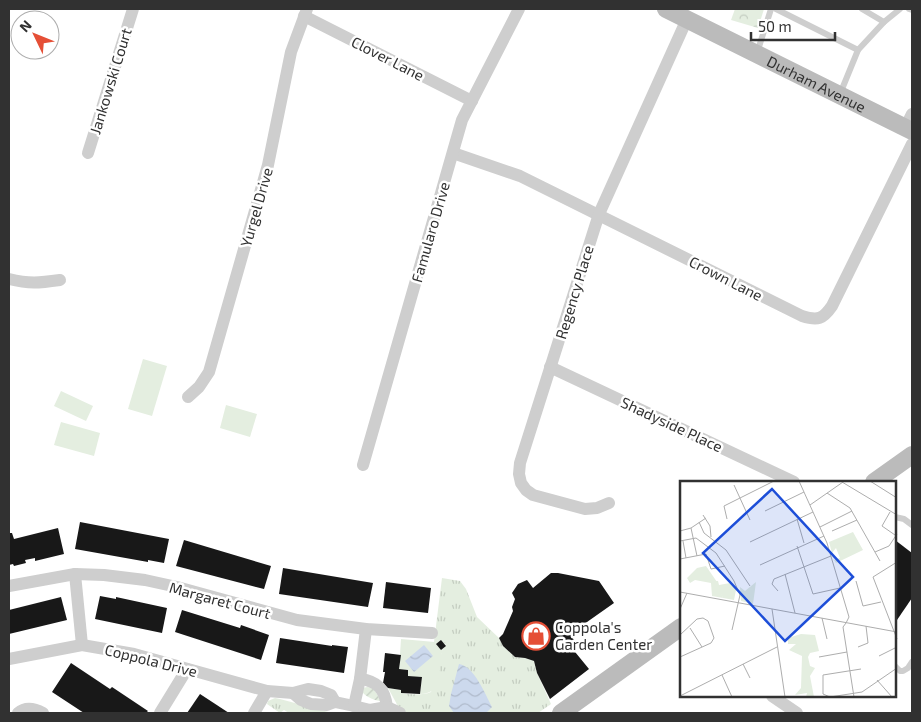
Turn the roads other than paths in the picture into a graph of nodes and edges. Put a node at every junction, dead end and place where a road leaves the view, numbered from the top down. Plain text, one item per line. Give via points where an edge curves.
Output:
1 (132, 9) edge
2 (519, 9) edge
3 (666, 9) edge
4 (771, 9) edge
5 (776, 9) edge
6 (862, 9) edge
7 (900, 9) edge
8 (305, 12) edge
9 (687, 19) junction
10 (884, 22) junction
11 (858, 50) junction
12 (756, 54) junction
13 (839, 95) junction
14 (472, 100) junction
15 (910, 124) edge
16 (912, 144) edge
17 (88, 153) dead end
18 (453, 154) junction
19 (598, 214) junction
20 (9, 278) edge
21 (60, 280) dead end
22 (550, 367) junction
23 (188, 397) dead end
24 (912, 454) edge
25 (363, 464) dead end
26 (792, 481) edge
27 (875, 481) edge
28 (609, 503) dead end
29 (896, 517) edge
30 (912, 525) edge
31 (75, 574) junction
32 (9, 586) edge
33 (366, 629) junction
34 (680, 630) edge
35 (432, 633) dead end
36 (82, 645) junction
37 (9, 659) edge
38 (912, 662) edge
39 (896, 667) edge
40 (187, 669) junction
41 (360, 679) junction
42 (267, 691) junction
43 (773, 697) edge
44 (354, 706) junction
45 (387, 707) junction
46 (372, 712) edge
47 (18, 713) edge
48 (43, 713) edge
49 (160, 713) edge
50 (254, 713) edge
51 (400, 713) edge
52 (561, 713) edge
53 (797, 713) edge

1 - 17 street, Jankowski Court
2 - 14 street, Famularo Drive
3 - 9 main road, Durham Avenue
4 - 12 lane
5 - 11 lane
6 - 10 lane
7 - 10 lane
8 - 14 street, Clover Lane
8 - 23 street, Yurgel Drive via 291,52 268,165 209,372 200,387
9 - 12 main road, Durham Avenue
9 - 19 street, Regency Place
10 - 11 lane
11 - 13 lane
12 - 13 main road, Durham Avenue
13 - 15 main road, Durham Avenue
14 - 18 street, Famularo Drive via 462,120
16 - 19 street, Crown Lane via 832,306 819,318 802,316
18 - 19 street, Crown Lane via 520,176
18 - 25 street, Famularo Drive
19 - 22 street, Regency Place
20 - 21 street via 38,284
22 - 26 street, Shadyside Place
22 - 28 street, Regency Place via 520,462 522,484 533,496 585,509
24 - 27 main road
29 - 30 lane
31 - 32 street, Margaret Court
31 - 33 street, Margaret Court via 145,580 297,620
31 - 36 street
33 - 35 street, Margaret Court
33 - 41 street
34 - 52 main road
36 - 37 street, Coppola Drive
36 - 40 street, Coppola Drive via 134,654
38 - 39 lane via 904,672
40 - 42 street, Coppola Drive
40 - 49 street
41 - 44 street
41 - 45 street via 368,680 381,689
42 - 44 street, Coppola Drive via 321,691 331,695 335,702
42 - 50 street
43 - 53 street
44 - 46 street, Coppola Drive
45 - 46 street, Coppola Drive
45 - 51 street
47 - 48 street via 34,708

